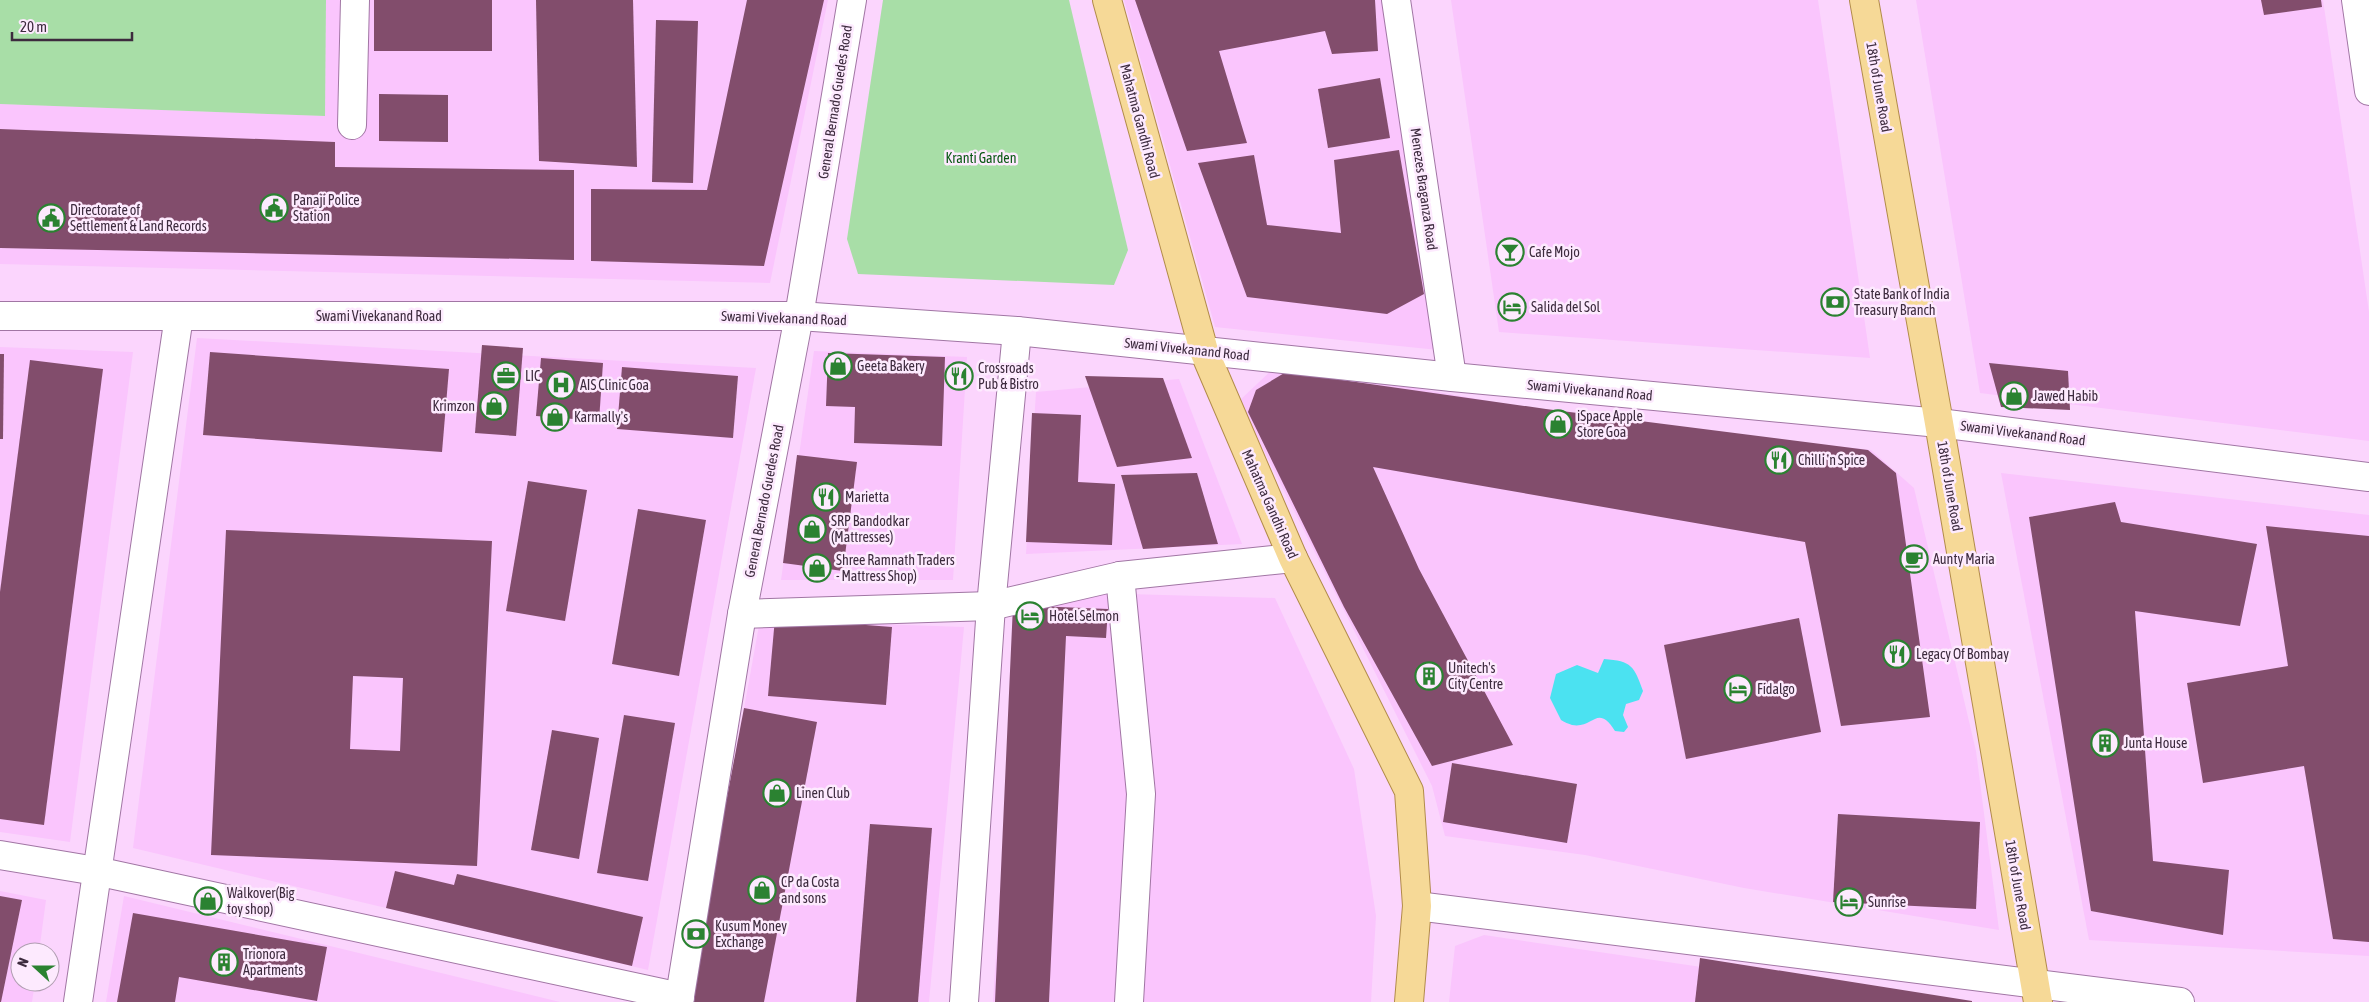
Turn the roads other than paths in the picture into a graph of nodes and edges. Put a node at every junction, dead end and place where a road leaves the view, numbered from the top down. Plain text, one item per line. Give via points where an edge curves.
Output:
1 (355, 0) edge
2 (852, 0) edge
3 (1107, 0) edge
4 (1396, 0) edge
5 (1864, 0) edge
6 (2356, 0) edge
7 (2369, 91) edge
8 (352, 125) dead end
9 (0, 316) edge
10 (179, 316) junction
11 (799, 316) junction
12 (1016, 330) junction
13 (1204, 351) junction
14 (1452, 377) junction
15 (1939, 423) junction
16 (2369, 477) edge
17 (1293, 558) junction
18 (1120, 576) junction
19 (991, 606) junction
20 (742, 614) junction
21 (0, 855) edge
22 (96, 871) junction
23 (1417, 906) junction
24 (2037, 993) edge
25 (679, 999) edge
26 (78, 1002) edge
27 (964, 1002) edge
28 (1129, 1002) edge
29 (1409, 1002) edge
30 (2180, 1002) edge

1 - 8 street
2 - 11 street, General Bernado Guedes Road
3 - 13 main road, Mahatma Gandhi Road
4 - 14 street, Menezes Braganza Road
5 - 15 main road, 18th of June Road
6 - 7 street
9 - 10 street, Swami Vivekanand Road
10 - 11 street, Swami Vivekanand Road
10 - 22 street
11 - 12 street, Swami Vivekanand Road
11 - 20 street, General Bernado Guedes Road
12 - 13 street, Swami Vivekanand Road
12 - 19 street
13 - 14 street, Swami Vivekanand Road
13 - 17 main road, Mahatma Gandhi Road
14 - 15 street, Swami Vivekanand Road
15 - 16 street, Swami Vivekanand Road
15 - 24 main road, 18th of June Road
17 - 18 street
17 - 23 main road, Mahatma Gandhi Road via 1409,791
18 - 19 street
18 - 28 street via 1141,794
19 - 20 street
19 - 27 street
20 - 25 street, General Bernado Guedes Road
21 - 22 street
22 - 25 street
22 - 26 street
23 - 24 street
23 - 29 main road, Mahatma Gandhi Road
24 - 30 street

